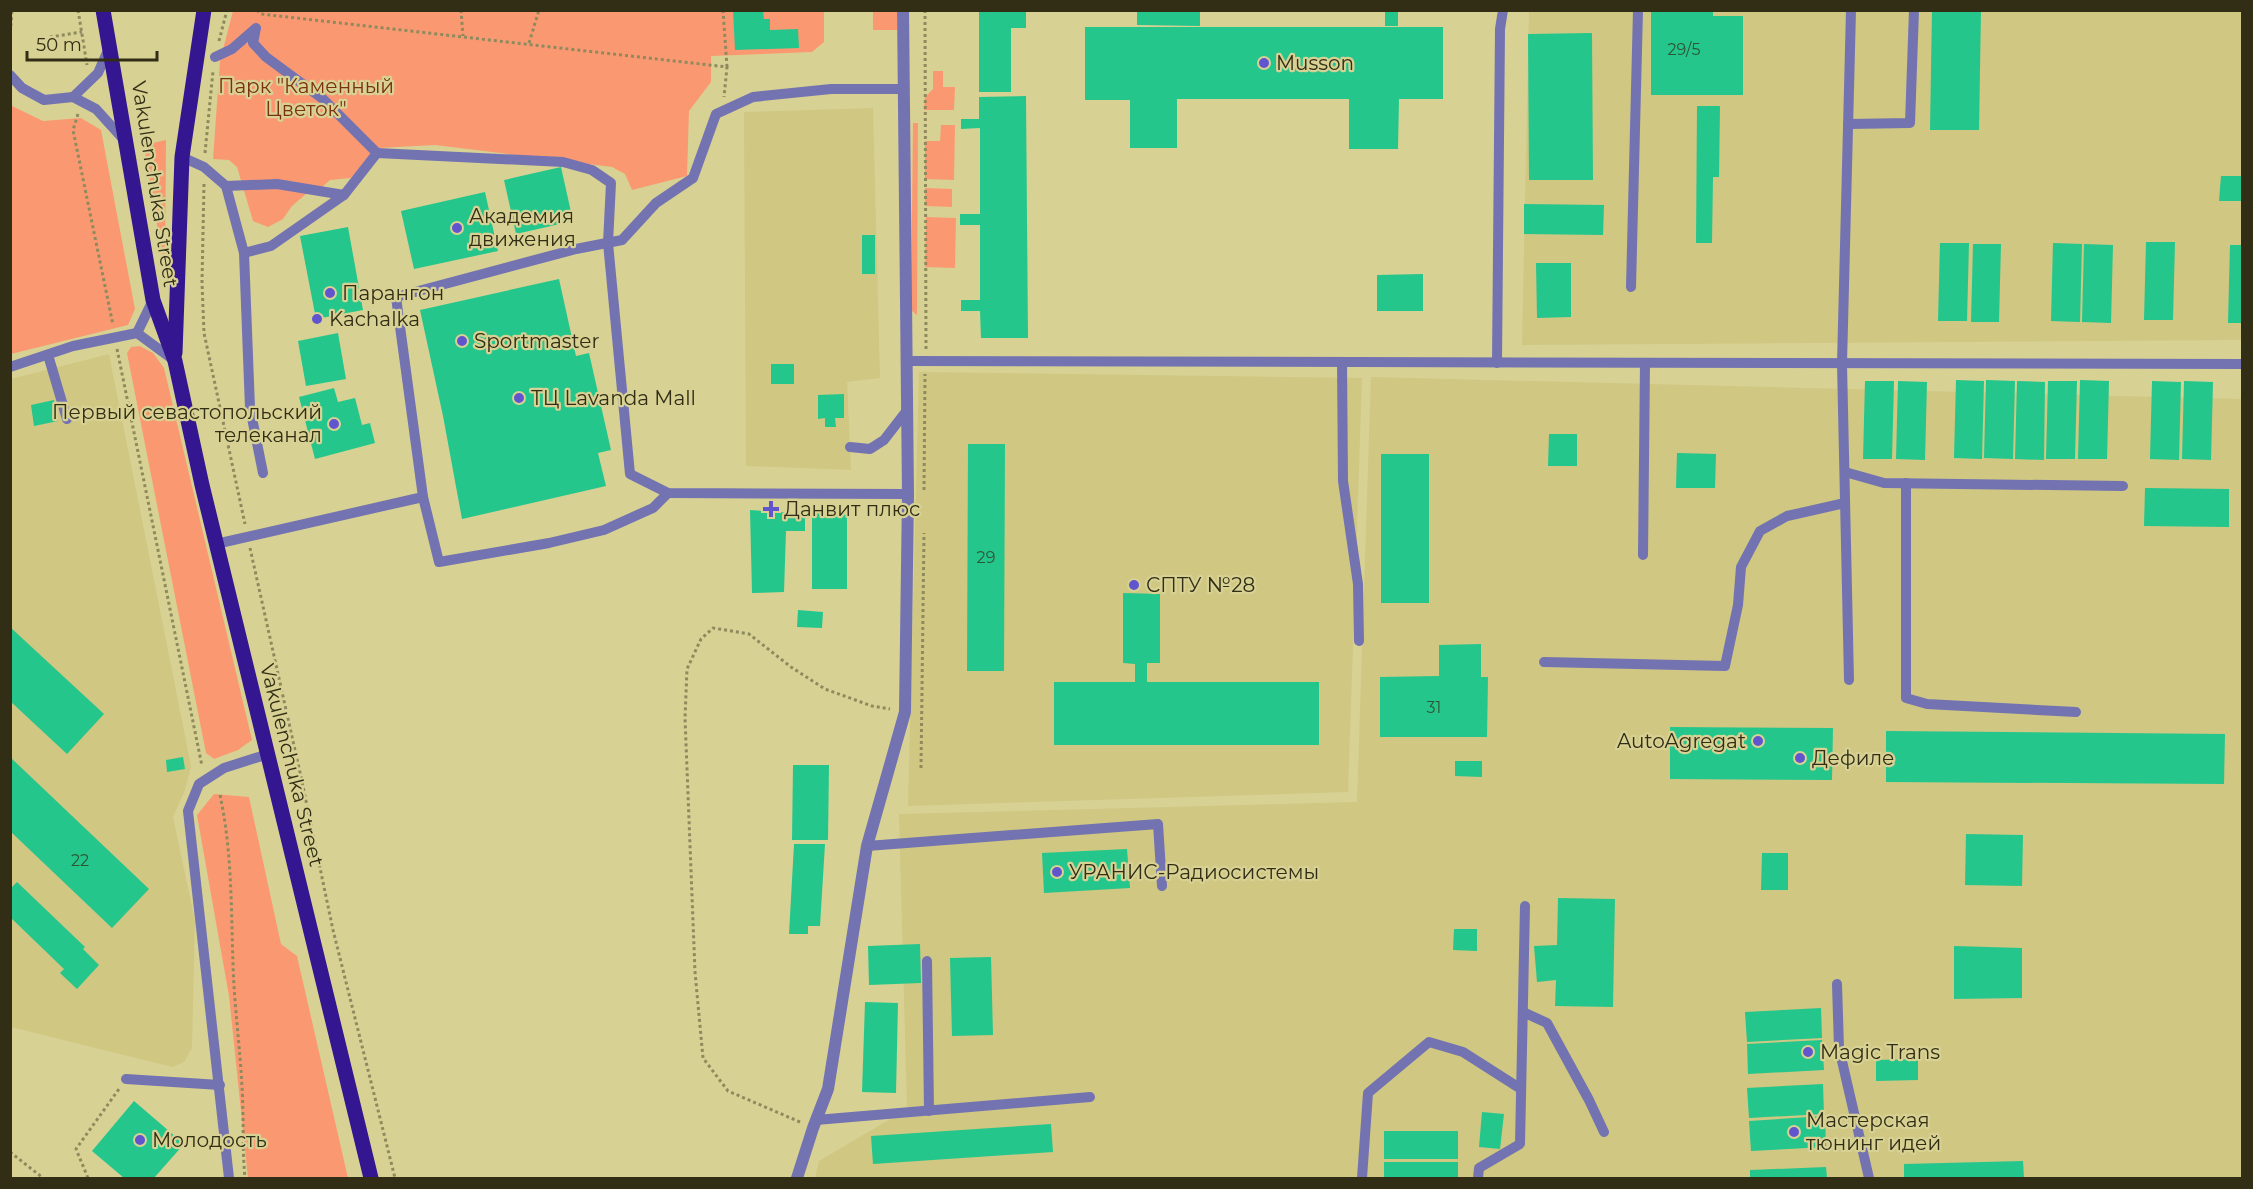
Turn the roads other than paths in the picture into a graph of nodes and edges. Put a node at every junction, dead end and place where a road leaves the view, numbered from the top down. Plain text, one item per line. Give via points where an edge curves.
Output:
1 (103, 10) edge
2 (204, 10) edge
3 (903, 10) edge
4 (1503, 10) edge
5 (1638, 10) edge
6 (1851, 10) edge
7 (1914, 10) edge
8 (111, 45) junction
9 (215, 57) road end
10 (10, 75) edge
11 (903, 89) junction
12 (78, 99) junction
13 (1848, 124) junction
14 (127, 145) junction
15 (378, 153) junction
16 (182, 157) junction
17 (226, 186) junction
18 (344, 195) junction
19 (609, 243) junction
20 (244, 253) junction
21 (1631, 287) dead end
22 (153, 300) junction
23 (137, 333) junction
24 (48, 355) junction
25 (908, 361) junction
26 (175, 362) junction
27 (1342, 362) junction
28 (1497, 363) junction
29 (1645, 363) junction
30 (1842, 364) junction
31 (2242, 364) edge
32 (10, 367) edge
33 (908, 409) junction
34 (67, 419) dead end
35 (850, 447) dead end
36 (1845, 472) junction
37 (263, 473) dead end
38 (1906, 483) junction
39 (2123, 486) dead end
40 (668, 493) junction
41 (908, 494) junction
42 (423, 497) junction
43 (1845, 503) junction
44 (216, 544) junction
45 (1643, 555) dead end
46 (1359, 641) dead end
47 (1544, 662) dead end
48 (1849, 680) dead end
49 (2076, 712) dead end
50 (268, 754) junction
51 (867, 846) junction
52 (1162, 886) dead end
53 (1525, 906) dead end
54 (927, 961) dead end
55 (1837, 984) dead end
56 (1523, 1012) junction
57 (126, 1079) road end
58 (220, 1085) junction
59 (1521, 1089) junction
60 (1090, 1097) dead end
61 (929, 1111) junction
62 (814, 1124) junction
63 (1604, 1132) dead end
64 (229, 1179) edge
65 (371, 1179) edge
66 (797, 1179) edge
67 (1362, 1179) edge
68 (1478, 1179) edge
69 (1869, 1179) edge

1 - 8 main road, Vakulenchuka Street
2 - 16 main road, Vakulenchuka Street
3 - 11 street
4 - 28 lane
5 - 21 lane
6 - 13 lane
7 - 13 lane via 1910,123
8 - 12 lane via 98,73
8 - 14 main road, Vakulenchuka Street
9 - 15 lane via 232,49 256,28 253,43 266,57 323,99
10 - 12 lane via 22,88 44,100
11 - 19 lane via 831,89 753,98 716,114 693,178 656,203 622,240
11 - 25 street
12 - 14 lane via 96,109
13 - 30 lane
14 - 22 main road, Vakulenchuka Street
15 - 18 lane
15 - 19 lane via 563,162 592,170 611,183
16 - 17 lane via 204,167
16 - 26 main road, Vakulenchuka Street
17 - 18 lane via 277,184
17 - 20 lane
18 - 20 lane via 271,246
19 - 40 lane via 630,474
19 - 42 lane via 396,297
20 - 37 lane via 249,408
22 - 23 lane
22 - 26 main road, Vakulenchuka Street
23 - 24 lane
23 - 26 lane
24 - 32 lane
24 - 34 lane
25 - 27 lane
25 - 33 street
26 - 44 main road, Vakulenchuka Street
27 - 28 lane
27 - 46 lane via 1342,481 1358,584
28 - 29 lane
29 - 30 lane
29 - 45 lane
30 - 31 lane
30 - 36 lane
33 - 35 lane via 884,440 870,449
33 - 41 street
36 - 38 lane via 1884,483
36 - 43 lane
38 - 39 lane
38 - 49 lane via 1906,698 1927,704
40 - 41 lane
40 - 42 lane via 653,508 604,530 439,562
41 - 51 street via 905,712
42 - 44 lane
43 - 47 lane via 1787,516 1760,531 1741,567 1738,605 1725,666
43 - 48 lane
44 - 50 main road, Vakulenchuka Street
50 - 58 lane via 224,768 199,784 188,811
50 - 65 main road, Vakulenchuka Street
51 - 52 lane via 1158,824
51 - 62 street via 836,1051 828,1089
53 - 56 lane
54 - 61 lane
55 - 69 lane via 1839,1048
56 - 59 lane
56 - 63 lane via 1547,1023
57 - 58 lane
58 - 64 lane
59 - 67 lane via 1463,1052 1430,1042 1368,1093
59 - 68 lane via 1520,1144 1479,1168
60 - 61 lane
61 - 62 lane
62 - 66 street

